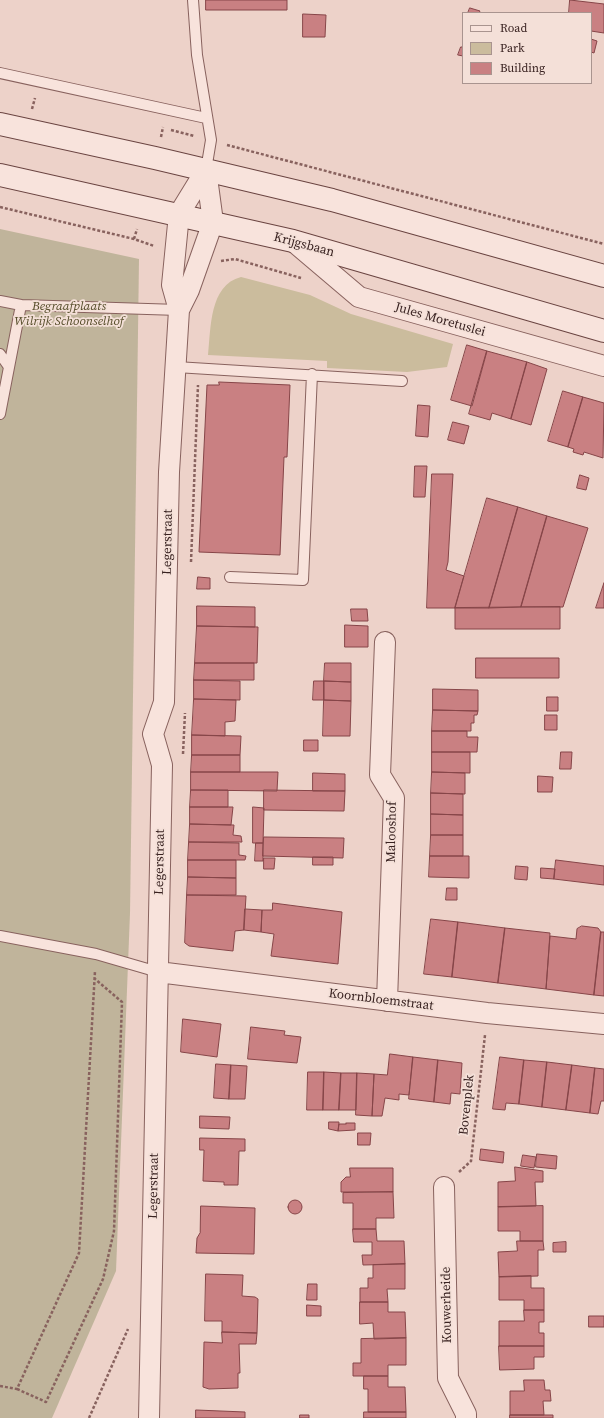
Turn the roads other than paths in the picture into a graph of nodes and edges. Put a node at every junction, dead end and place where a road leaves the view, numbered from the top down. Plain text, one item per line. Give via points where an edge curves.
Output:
1 (193, 0) edge
2 (0, 73) edge
3 (206, 118) junction
4 (0, 124) edge
5 (206, 170) junction
6 (0, 175) edge
7 (179, 214) junction
8 (213, 222) junction
9 (293, 242) junction
10 (604, 276) edge
11 (0, 301) edge
12 (22, 305) junction
13 (179, 310) junction
14 (604, 331) edge
15 (0, 354) edge
16 (604, 366) edge
17 (176, 367) junction
18 (9, 368) junction
19 (312, 374) junction
20 (402, 381) dead end
21 (0, 414) edge
22 (230, 576) dead end
23 (385, 642) dead end
24 (0, 936) edge
25 (158, 972) junction
26 (387, 1001) junction
27 (604, 1024) edge
28 (444, 1187) road end
29 (149, 1418) edge
30 (466, 1418) edge

1 - 3 lane via 197,55
2 - 3 lane
3 - 5 lane via 211,140
4 - 5 main road
5 - 7 street, Legerstraat
5 - 8 street, Legerstraat
5 - 10 main road via 332,200
6 - 7 main road, Krijgsbaan
7 - 8 main road, Krijgsbaan
7 - 13 street, Legerstraat via 172,285
8 - 9 main road, Krijgsbaan
8 - 13 street, Legerstraat via 189,290
9 - 14 main road, Krijgsbaan
9 - 16 street, Jules Moretuslei via 359,297
11 - 12 lane
12 - 13 lane
12 - 18 lane
13 - 17 street, Legerstraat
15 - 18 lane
17 - 19 lane
17 - 25 street, Legerstraat via 169,472 164,702 153,734 162,765
18 - 21 lane
19 - 20 lane
19 - 22 lane via 303,580
23 - 26 street, Malooshof via 380,775 394,798
24 - 25 lane via 96,954
25 - 26 street, Koornbloemstraat
25 - 29 street, Legerstraat
26 - 27 street, Koornbloemstraat
28 - 30 street, Kouwerheide via 448,1378

